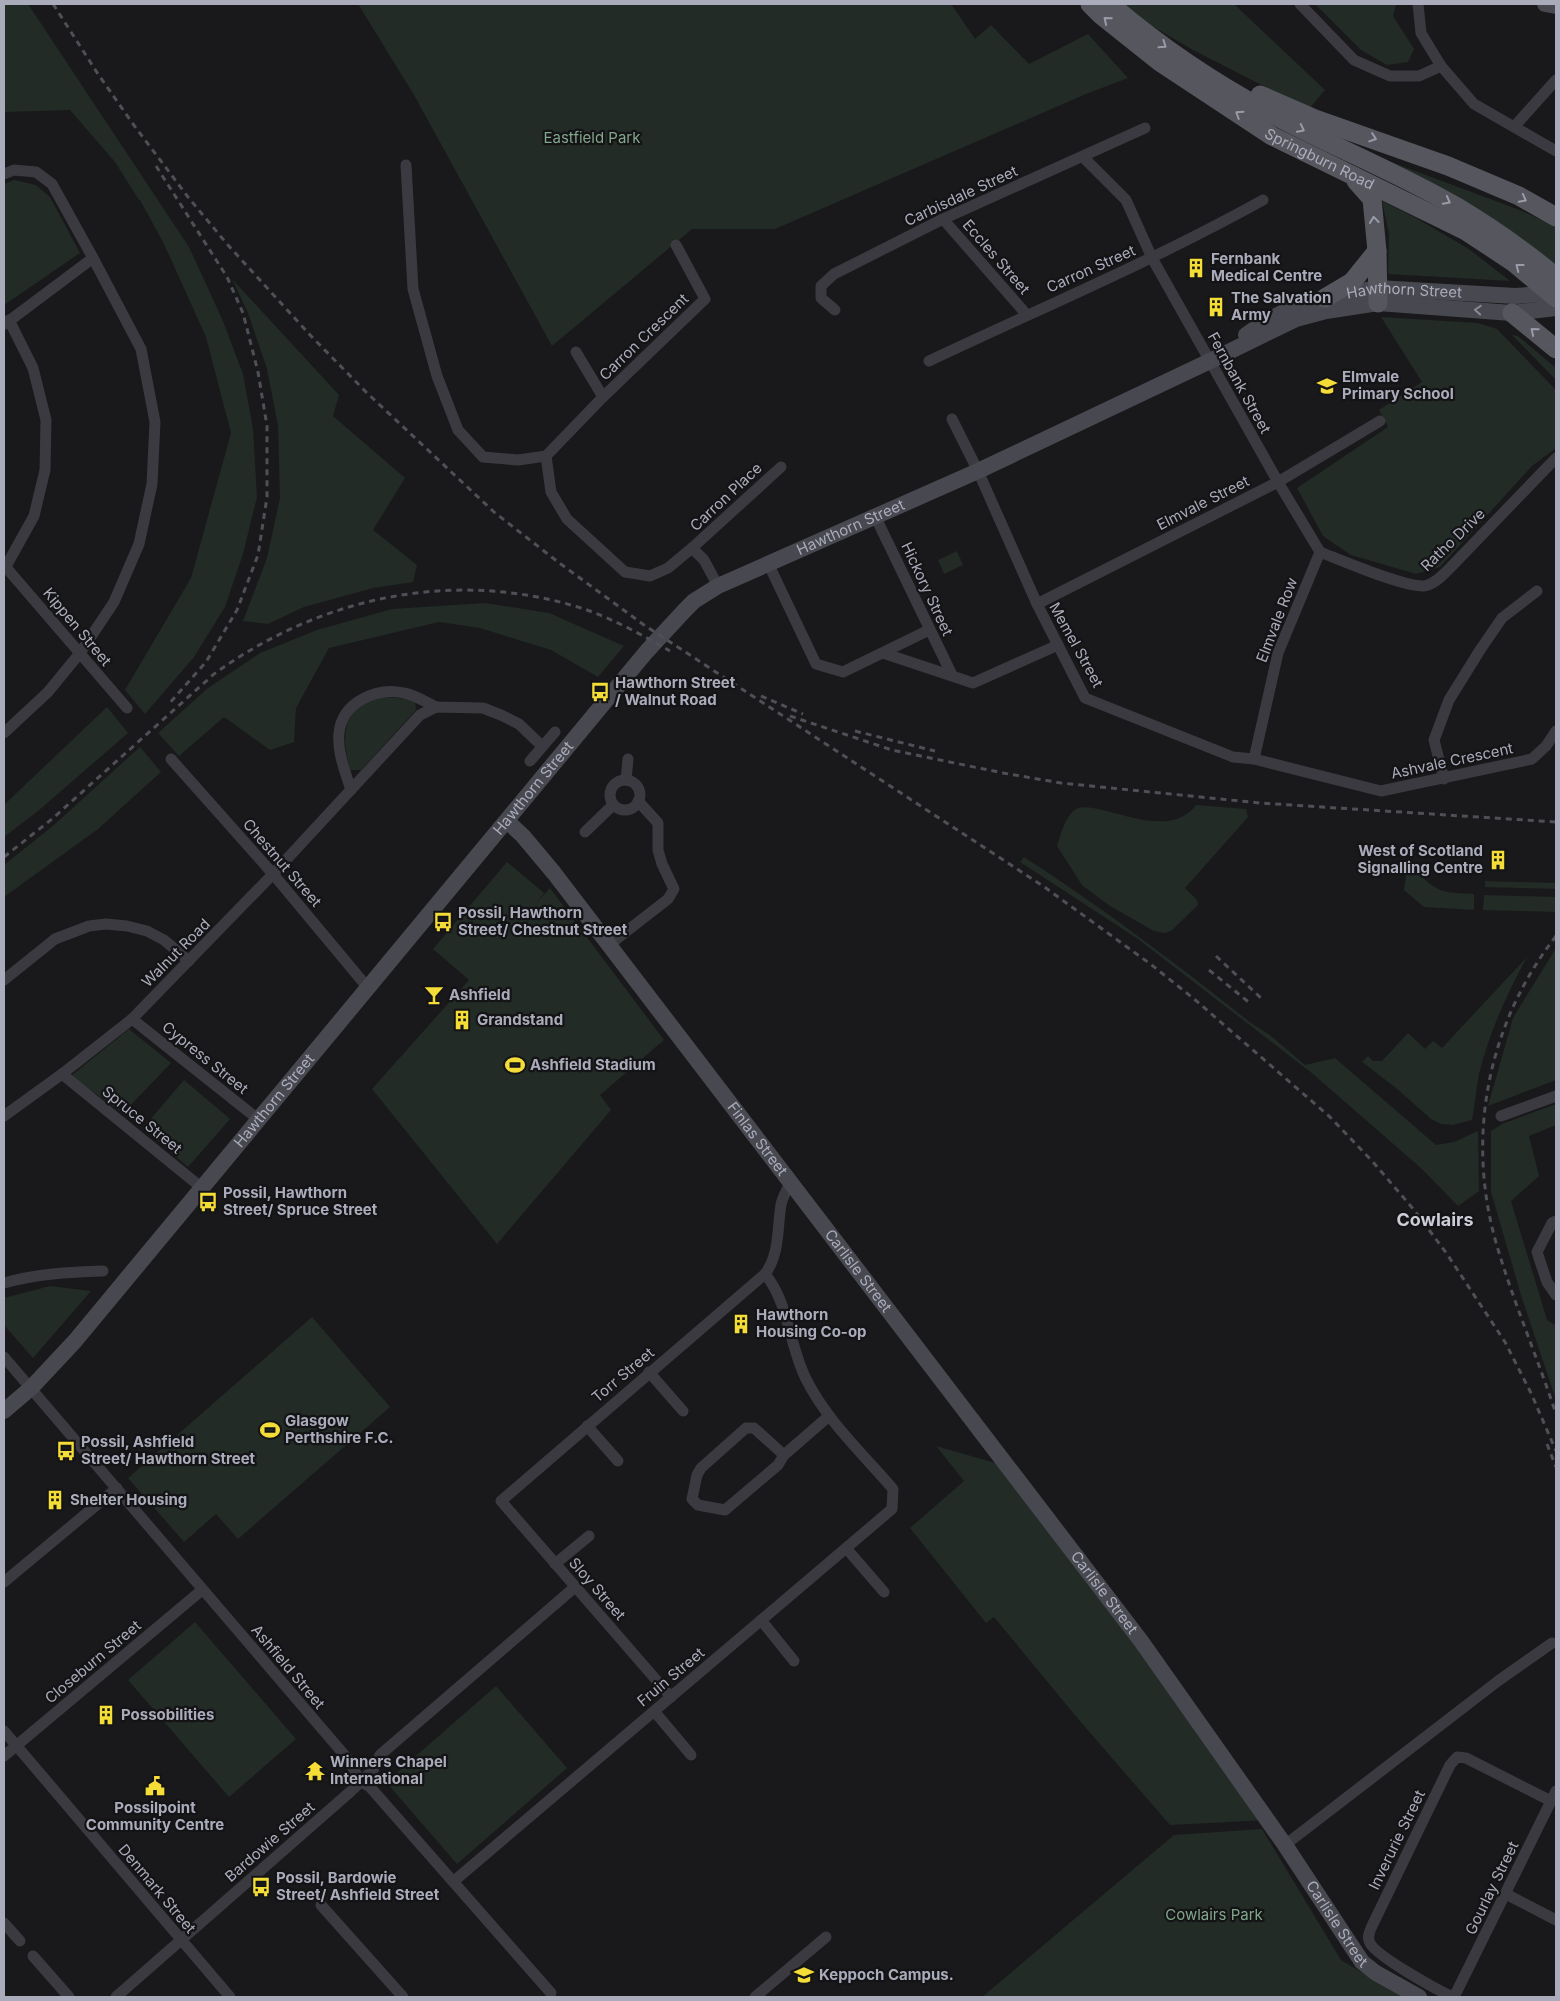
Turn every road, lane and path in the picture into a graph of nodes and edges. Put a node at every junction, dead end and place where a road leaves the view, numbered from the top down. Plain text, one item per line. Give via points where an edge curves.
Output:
1 (1090, 4) edge
2 (1110, 4) edge
3 (1300, 4) edge
4 (1418, 4) edge
5 (1545, 4) edge
6 (1556, 6) edge
7 (1441, 66) junction
8 (1197, 69) junction
9 (1556, 80) edge
10 (1514, 127) junction
11 (1145, 128) dead end
12 (1556, 151) edge
13 (1083, 157) junction
14 (406, 165) dead end
15 (4, 174) edge
16 (1353, 177) junction
17 (1263, 200) dead end
18 (1556, 217) edge
19 (943, 219) junction
20 (676, 245) dead end
21 (1377, 251) junction
22 (93, 258) junction
23 (1152, 258) junction
24 (1556, 277) edge
25 (1556, 293) edge
26 (1378, 296) junction
27 (1325, 298) junction
28 (1556, 298) edge
29 (1520, 304) junction
30 (1556, 308) edge
31 (835, 310) dead end
32 (1027, 315) junction
33 (7, 322) edge
34 (1556, 349) edge
35 (576, 352) dead end
36 (930, 361) dead end
37 (1210, 362) junction
38 (603, 397) junction
39 (952, 419) dead end
40 (1380, 421) dead end
41 (546, 456) junction
42 (1556, 458) edge
43 (780, 467) dead end
44 (978, 471) junction
45 (1278, 482) junction
46 (875, 516) junction
47 (692, 548) junction
48 (1320, 552) junction
49 (768, 563) junction
50 (5, 568) edge
51 (718, 586) junction
52 (1537, 591) dead end
53 (1037, 604) junction
54 (929, 630) junction
55 (1058, 645) junction
56 (80, 653) junction
57 (882, 653) junction
58 (952, 675) junction
59 (436, 707) junction
60 (127, 708) dead end
61 (1556, 731) edge
62 (555, 732) dead end
63 (4, 733) edge
64 (542, 746) junction
65 (172, 759) dead end
66 (628, 759) dead end
67 (1254, 759) junction
68 (530, 761) dead end
69 (1444, 779) junction
70 (626, 780) junction
71 (351, 790) junction
72 (638, 801) junction
73 (613, 805) junction
74 (507, 821) junction
75 (585, 832) dead end
76 (273, 874) junction
77 (609, 945) junction
78 (190, 961) junction
79 (4, 980) edge
80 (368, 988) junction
81 (132, 1019) junction
82 (62, 1074) junction
83 (1556, 1096) edge
84 (4, 1116) edge
85 (1501, 1116) dead end
86 (259, 1120) junction
87 (790, 1183) junction
88 (202, 1188) junction
89 (1556, 1221) edge
90 (103, 1271) dead end
91 (765, 1274) junction
92 (4, 1283) edge
93 (1556, 1295) edge
94 (4, 1357) edge
95 (649, 1372) junction
96 (31, 1388) junction
97 (4, 1411) edge
98 (683, 1411) dead end
99 (829, 1416) junction
100 (587, 1426) junction
101 (784, 1455) junction
102 (618, 1461) dead end
103 (117, 1488) junction
104 (501, 1501) joint
105 (589, 1536) dead end
106 (846, 1548) junction
107 (555, 1564) junction
108 (4, 1582) edge
109 (575, 1587) junction
110 (202, 1590) junction
111 (884, 1592) dead end
112 (761, 1620) junction
113 (1552, 1643) dead end
114 (794, 1661) dead end
115 (670, 1697) junction
116 (654, 1711) junction
117 (4, 1731) edge
118 (16, 1746) junction
119 (691, 1754) dead end
120 (4, 1756) edge
121 (361, 1782) junction
122 (1555, 1795) edge
123 (1285, 1845) junction
124 (454, 1881) junction
125 (1506, 1894) junction
126 (321, 1905) dead end
127 (1556, 1920) edge
128 (4, 1923) edge
129 (826, 1937) dead end
130 (1368, 1939) joint
131 (180, 1940) junction
132 (20, 1941) dead end
133 (33, 1956) dead end
134 (552, 1993) dead end
135 (69, 1997) edge
136 (116, 1997) edge
137 (230, 1997) edge
138 (403, 1997) edge
139 (756, 1997) edge
140 (1419, 1997) edge
141 (1453, 1997) edge

16 -> 1 main road, Springburn Road via 1272,136 1176,73 1133,42
2 -> 8 main road, Springburn Road
3 - 7 street via 1354,60 1390,76 1419,76
4 - 7 street via 1421,33
5 - 6 main road
7 - 10 street via 1474,104
8 -> 18 main road via 1315,119 1448,166 1519,196
8 -> 24 main road, Springburn Road via 1268,112 1456,206 1518,246
9 - 10 street
10 - 12 street
11 - 13 street, Carbisdale Street
13 - 19 street, Carbisdale Street
13 - 23 street, Fernbank Street via 1126,200
14 - 41 street via 413,289 437,376 458,430 483,457 518,460
15 - 22 street via 14,170 36,172 52,184
21 -> 16 main road via 1372,199
28 -> 16 main road, Springburn Road via 1513,262 1466,231
17 - 23 street, Carron Street
19 - 31 street, Carbisdale Street via 834,274 821,286 821,298
19 - 32 street, Eccles Street
20 - 38 street, Carron Crescent via 705,299
21 - 26 main road
21 - 27 main road via 1352,282
22 - 33 street
22 - 56 street via 141,349 155,422 152,484 139,544 114,602
23 - 32 street, Carron Street
23 - 37 street, Fernbank Street
25 - 29 main road, Hawthorn Street
26 - 27 main road, Hawthorn Street
26 - 29 main road, Hawthorn Street
26 - 37 main road, Hawthorn Street via 1296,319
27 - 37 main road, Hawthorn Street via 1291,308 1262,323
29 - 30 main road, Hawthorn Street
34 -> 29 main road
32 - 36 street, Carron Street
33 - 50 street via 33,368 46,420 44,470 34,516
35 - 38 street, Carron Crescent
37 - 44 main road, Hawthorn Street
37 - 45 street, Fernbank Street
38 - 41 street, Carron Crescent
39 - 44 street, Memel Street
40 - 45 street, Elmvale Street
41 - 47 street via 551,492 567,519 625,572 650,576 668,568
42 - 48 street, Ratho Drive via 1450,568 1425,586 1400,582
43 - 47 street, Carron Place
44 - 46 main road, Hawthorn Street
44 - 53 street, Memel Street
45 - 48 street, Fernbank Street
45 - 53 street, Elmvale Street
46 - 49 main road, Hawthorn Street
46 - 54 street, Hickory Street
47 - 51 street via 704,560
48 - 67 street, Elmvale Row via 1278,653
49 - 51 main road, Hawthorn Street
49 - 57 street via 816,664 843,672
50 - 56 street, Kippen Street
51 - 74 main road, Hawthorn Street via 694,601 670,624
52 - 69 street via 1502,618 1450,700 1434,740
53 - 55 street, Memel Street
54 - 57 street
54 - 58 street, Hickory Street
55 - 58 street via 973,683
55 - 67 street, Memel Street via 1085,698 1233,757
56 - 60 street, Kippen Street
56 - 63 street via 48,692
57 - 58 street
59 - 64 street via 483,708 519,724
59 - 71 street, Walnut Road via 420,715
59 - 71 street via 404,693 388,691 372,694 357,702 339,730 339,746
61 - 69 street, Ashvale Crescent via 1532,759
62 - 64 street
64 - 68 street
65 - 76 street, Chestnut Street
66 - 70 street
67 - 69 street, Ashvale Crescent via 1380,790
70 - 72 street via 638,787
70 - 73 street via 612,786 609,795
71 - 76 street, Walnut Road
72 - 73 street via 626,810
72 - 77 street via 658,823 658,850 674,889 668,899
73 - 75 street
74 - 77 main road, Finlas Street via 554,873
74 - 80 main road, Hawthorn Street
76 - 78 street, Walnut Road
76 - 80 street, Chestnut Street
77 - 87 main road, Finlas Street
78 - 79 street via 147,931 106,924 89,926 55,938
78 - 81 street, Walnut Road
80 - 86 main road, Hawthorn Street
81 - 82 street, Walnut Road
81 - 86 street, Cypress Street
82 - 84 street, Walnut Road
82 - 88 street, Spruce Street
83 - 85 street
86 - 88 main road, Hawthorn Street
87 - 91 street, Finlas Street via 781,1203 775,1255
87 - 123 main road, Carlisle Street via 1141,1640
88 - 96 main road, Hawthorn Street via 75,1341
89 - 93 street via 1537,1252 1547,1282
90 - 92 street via 20,1278
91 - 95 street, Torr Street
91 - 99 street via 775,1286 805,1377
94 - 96 street, Ashfield Street
95 - 98 street
95 - 100 street, Torr Street
96 - 97 main road, Hawthorn Street
96 - 103 street, Ashfield Street
99 - 101 street
99 - 106 street, Fruin Street via 893,1489 892,1509
100 - 102 street
100 - 104 street, Torr Street
101 - 101 street via 778,1465 725,1510 698,1506 692,1500 701,1468 746,1428 754,1428
103 - 108 street
103 - 110 street, Ashfield Street
104 - 107 street, Sloy Street
105 - 107 street
106 - 111 street
106 - 112 street, Fruin Street
107 - 109 street, Sloy Street
109 - 115 street, Sloy Street
109 - 121 street, Bardowie Street via 380,1755 373,1770
110 - 118 street, Closeburn Street
110 - 121 street, Ashfield Street via 346,1758
112 - 114 street
112 - 115 street, Fruin Street
113 - 123 street
115 - 116 street, Fruin Street
116 - 119 street
116 - 124 street, Fruin Street
117 - 118 street, Denmark Street
118 - 120 street, Closeburn Street
118 - 131 street, Denmark Street
121 - 124 street, Ashfield Street
121 - 131 street, Bardowie Street
122 - 125 street, Gourlay Street
122 - 130 street, Inverurie Street via 1458,1757 1450,1765
123 - 140 main road, Carlisle Street via 1362,1962
124 - 134 street, Ashfield Street
125 - 127 street
125 - 141 street, Gourlay Street
126 - 138 street
128 - 132 street
129 - 139 street
130 - 141 street, Carlisle Street via 1382,1955
131 - 136 street, Bardowie Street
131 - 137 street, Denmark Street
133 - 135 street

